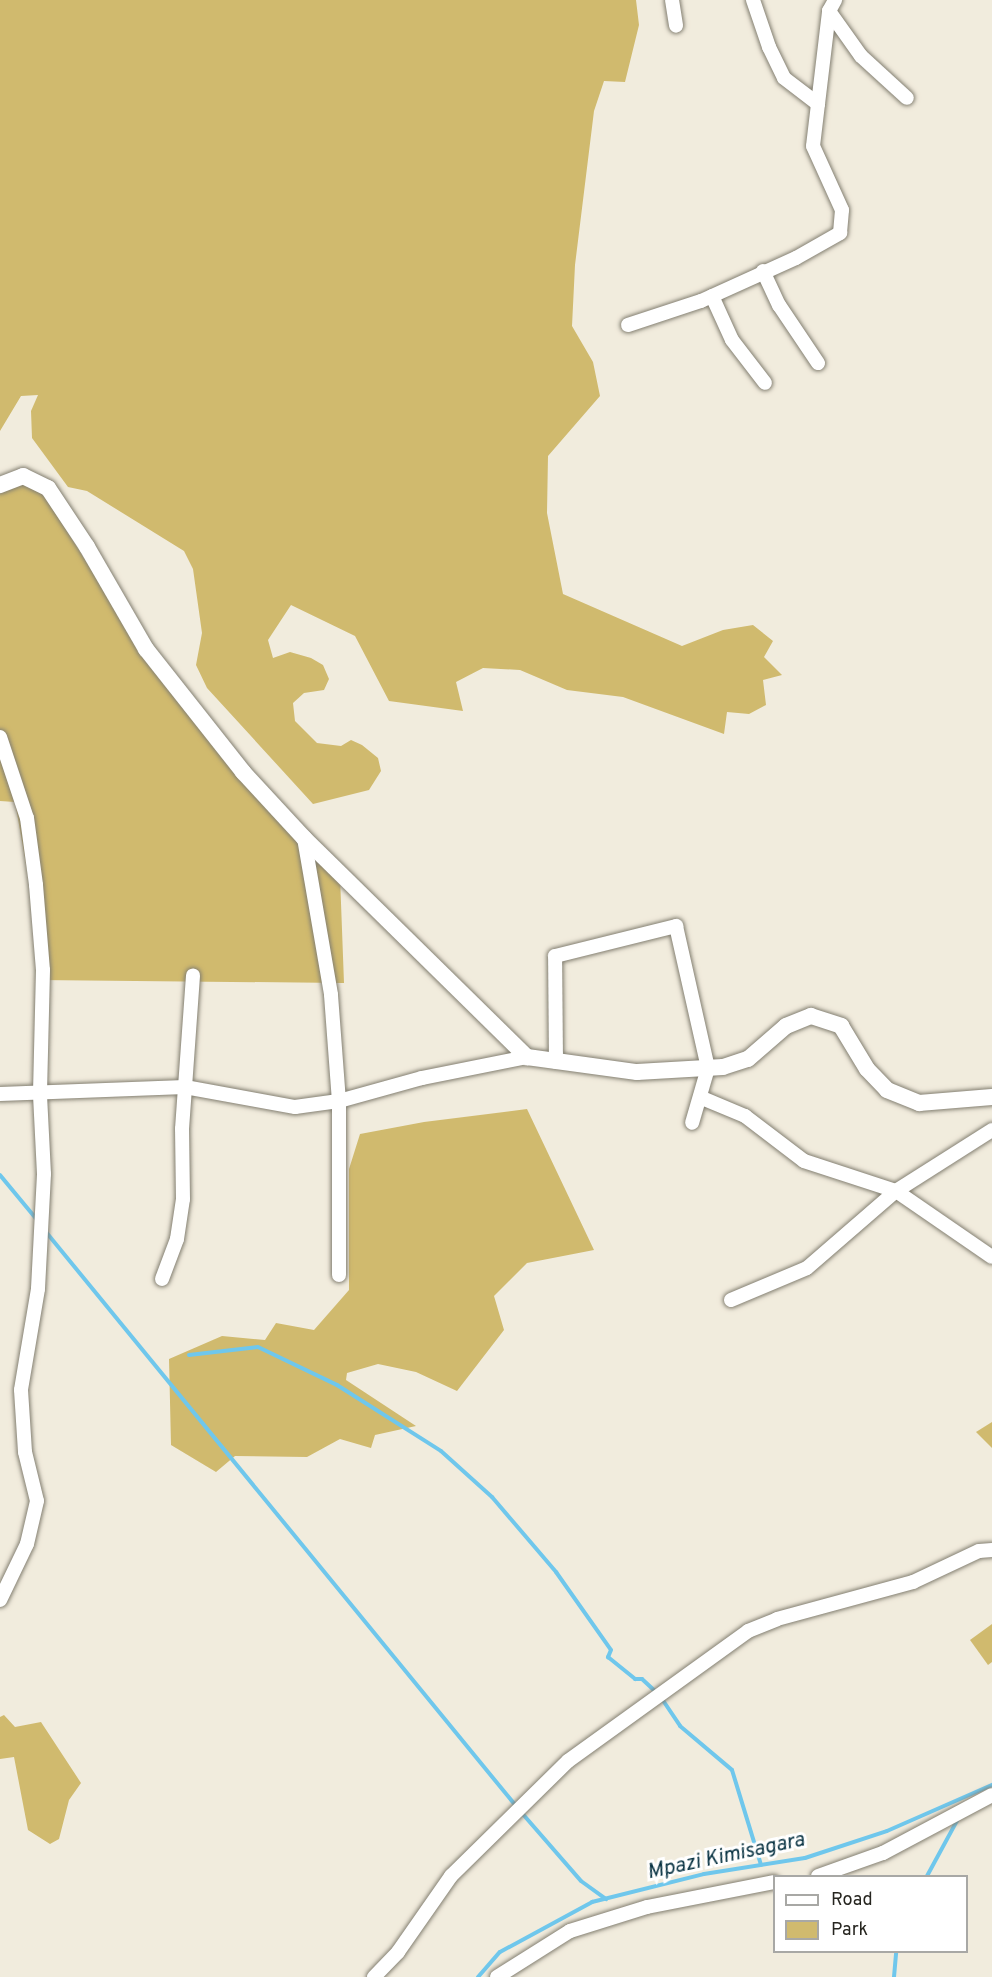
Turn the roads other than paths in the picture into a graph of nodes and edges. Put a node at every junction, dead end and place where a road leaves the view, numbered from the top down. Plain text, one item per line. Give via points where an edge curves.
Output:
1 (672, 0) edge
2 (753, 0) edge
3 (832, 5) edge
4 (676, 26) dead end
5 (907, 98) dead end
6 (818, 104) junction
7 (762, 272) junction
8 (712, 296) junction
9 (628, 325) dead end
10 (818, 363) dead end
11 (765, 383) dead end
12 (0, 485) edge
13 (0, 737) edge
14 (304, 838) junction
15 (193, 975) dead end
16 (527, 1057) junction
17 (556, 1062) junction
18 (708, 1068) junction
19 (185, 1087) junction
20 (0, 1095) edge
21 (40, 1095) junction
22 (992, 1096) edge
23 (702, 1098) junction
24 (339, 1101) junction
25 (692, 1123) dead end
26 (992, 1130) edge
27 (896, 1191) junction
28 (992, 1257) edge
29 (339, 1275) dead end
30 (162, 1279) dead end
31 (731, 1300) dead end
32 (992, 1550) edge
33 (0, 1600) edge
34 (992, 1796) edge
35 (821, 1875) edge
36 (773, 1882) edge
37 (374, 1977) edge
38 (496, 1977) edge

1 - 4 street
2 - 6 street via 768,47 784,78
3 - 5 street via 861,56
3 - 6 street
6 - 7 street via 813,146 844,223 840,233 826,244
7 - 8 street
7 - 10 street
8 - 9 street
8 - 11 street via 732,340
12 - 14 street via 23,476 48,488 174,686 243,772
13 - 21 street via 27,818 36,885 43,970
14 - 16 street via 402,930
14 - 24 street via 331,995
15 - 19 street
16 - 17 street
16 - 24 street via 422,1078
17 - 18 street via 637,1072
17 - 18 street via 555,956 676,926
18 - 22 street via 748,1059 786,1026 811,1016 841,1026 853,1040 867,1069 887,1090 919,1103
18 - 23 street
19 - 21 street
19 - 24 street via 295,1107
19 - 30 street via 183,1199 177,1239
20 - 21 street
21 - 33 street via 44,1174 38,1289 21,1390 25,1452 36,1501 27,1544
23 - 25 street
23 - 27 street via 745,1116 804,1161
24 - 29 street
26 - 27 street
27 - 28 street
27 - 31 street via 818,1261
32 - 37 street via 979,1551 913,1582 777,1619 748,1631 568,1761 451,1876 398,1952
34 - 35 street via 883,1853
36 - 38 street via 647,1907 570,1931

